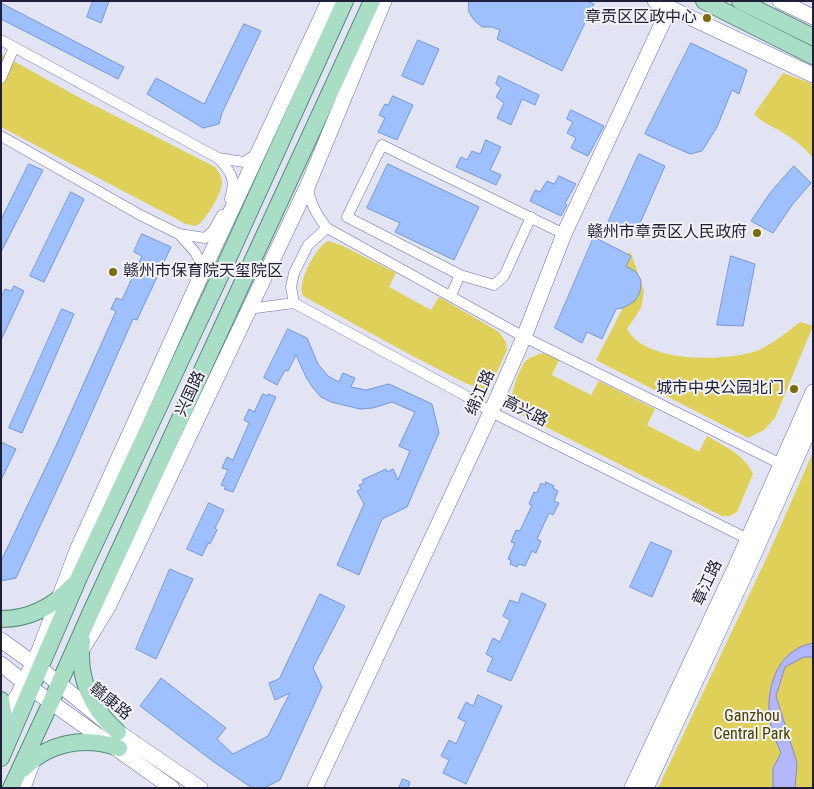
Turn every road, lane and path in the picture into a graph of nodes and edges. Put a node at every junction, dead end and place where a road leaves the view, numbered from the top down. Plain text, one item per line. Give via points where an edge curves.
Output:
1 (329, 1) edge
2 (345, 1) edge
3 (372, 1) edge
4 (384, 1) edge
5 (655, 1) edge
6 (704, 1) edge
7 (740, 1) edge
8 (780, 1) edge
9 (669, 9) junction
10 (813, 17) edge
11 (813, 36) edge
12 (1, 40) edge
13 (14, 47) junction
14 (813, 56) edge
15 (813, 75) edge
16 (1, 78) edge
17 (1, 136) edge
18 (258, 152) junction
19 (218, 158) junction
20 (308, 185) junction
21 (531, 217) junction
22 (327, 228) junction
23 (179, 234) junction
24 (564, 234) junction
25 (204, 269) junction
26 (460, 275) junction
27 (451, 295) junction
28 (294, 303) junction
29 (248, 309) junction
30 (524, 337) junction
31 (813, 392) edge
32 (492, 412) junction
33 (813, 421) edge
34 (781, 464) junction
35 (748, 539) junction
36 (80, 575) junction
37 (59, 599) junction
38 (90, 614) junction
39 (1, 619) edge
40 (1, 640) edge
41 (81, 651) junction
42 (1, 664) edge
43 (37, 666) junction
44 (28, 685) junction
45 (61, 685) junction
46 (1, 700) edge
47 (53, 703) junction
48 (3, 721) edge
49 (118, 732) junction
50 (119, 748) junction
51 (1, 758) edge
52 (34, 760) junction
53 (16, 785) edge
54 (172, 788) edge
55 (200, 788) edge
56 (315, 788) edge
57 (632, 788) edge
58 (646, 788) edge

1 - 18 street
2 - 36 main road, 兴国路
3 - 38 main road, 兴国路
4 - 20 street
5 - 9 street
6 - 14 main road
7 - 11 main road
8 - 10 street
9 - 15 street
9 - 24 street, 绵江路
12 - 13 street
13 - 16 street
13 - 19 street
17 - 23 street
18 - 19 street via 244,162
18 - 25 street
19 - 23 street via 231,172 234,187 225,210 205,238
20 - 22 street via 315,212
20 - 29 street
21 - 24 street
21 - 26 street via 504,276 494,285
21 - 26 street via 382,146 347,217
22 - 27 street
22 - 28 street via 308,245 294,273 290,287
23 - 25 street via 195,252
24 - 30 street, 绵江路
25 - 37 street via 78,548
26 - 27 street
27 - 30 street
28 - 29 street
28 - 32 street, 高兴路
29 - 41 street via 108,607
30 - 32 street, 绵江路
30 - 34 street
31 - 34 street, 章江路
32 - 35 street, 高兴路
32 - 56 street, 绵江路
33 - 58 street, 章江路
34 - 35 street, 章江路
35 - 57 street, 章江路
36 - 37 main road
36 - 43 main road, 兴国路
37 - 39 main road via 29,615
37 - 43 street
38 - 41 main road via 82,636
38 - 45 main road, 兴国路
40 - 43 street, 赣康路
41 - 45 street
41 - 49 main road via 82,672 89,695 101,715
42 - 44 street, 赣康路
43 - 44 main road, 兴国路
43 - 45 street, 赣康路
44 - 47 street, 赣康路
44 - 48 street
44 - 51 main road, 兴国路
45 - 47 main road, 兴国路
45 - 49 street, 赣康路
46 - 48 main road
47 - 50 street, 赣康路
47 - 52 street
47 - 53 main road, 兴国路
48 - 51 main road
49 - 55 street, 赣康路
50 - 52 main road via 98,742 77,742 56,747
50 - 54 street, 赣康路
52 - 53 main road

